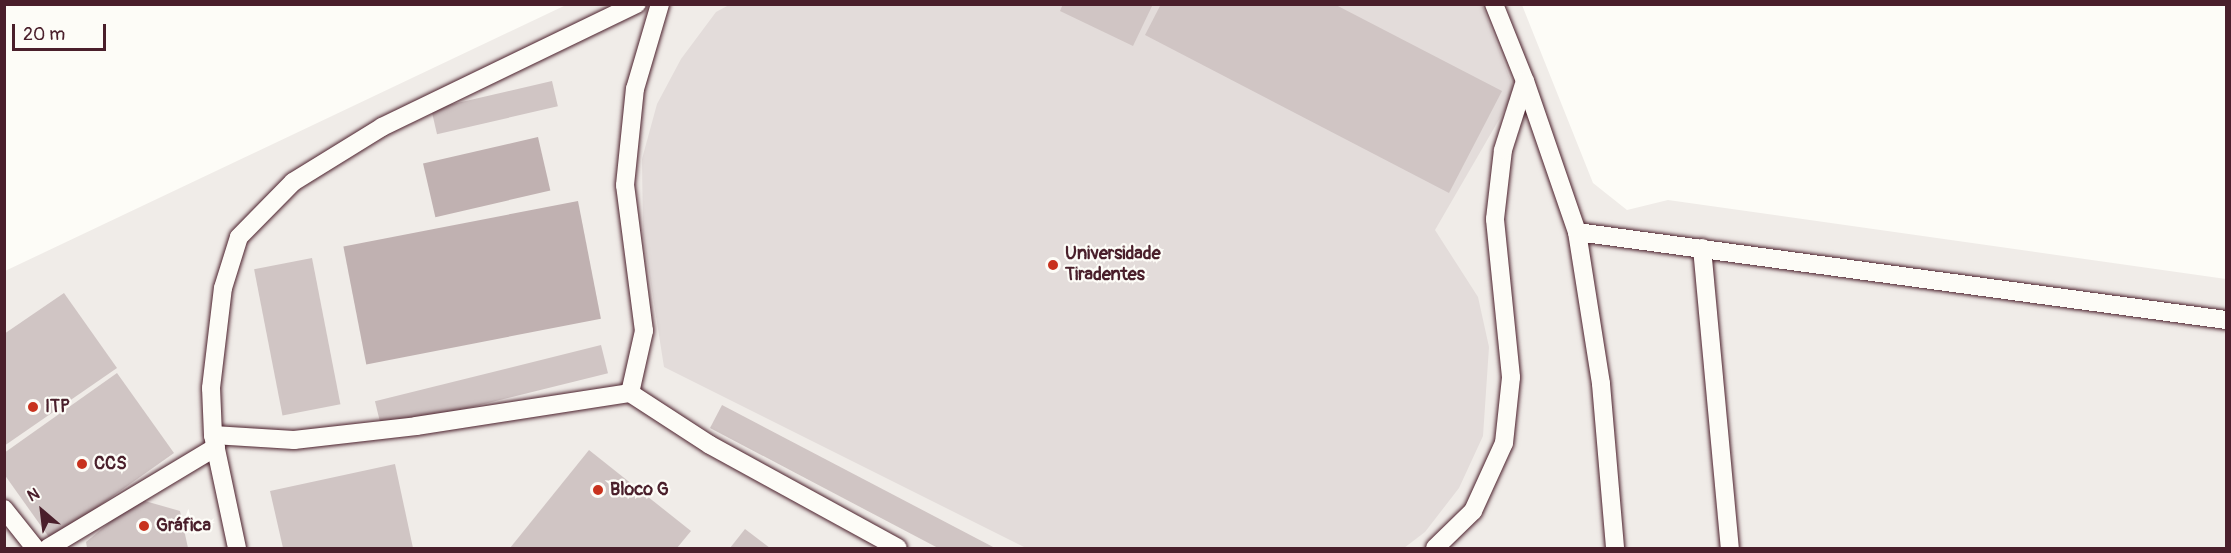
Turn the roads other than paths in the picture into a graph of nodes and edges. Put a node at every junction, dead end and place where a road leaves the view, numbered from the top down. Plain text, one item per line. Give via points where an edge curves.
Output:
1 (637, 4) edge
2 (660, 4) edge
3 (1494, 4) edge
4 (1525, 81) junction
5 (1577, 232) junction
6 (1702, 248) junction
7 (2226, 320) edge
8 (630, 393) junction
9 (215, 441) junction
10 (4, 509) edge
11 (35, 549) edge
12 (48, 549) edge
13 (237, 549) edge
14 (898, 549) edge
15 (1435, 549) edge
16 (1616, 549) edge
17 (1730, 549) edge

1 - 9 lane via 382,127 293,182 239,237 223,288 211,388
2 - 8 lane via 635,89 625,185 644,331
3 - 4 lane
4 - 5 lane
4 - 15 lane via 1503,150 1495,219 1511,376 1504,443 1473,511
5 - 6 lane
5 - 16 lane via 1600,384
6 - 7 lane
6 - 17 lane
8 - 9 lane via 416,426 294,440
8 - 14 lane via 710,445
9 - 12 lane
9 - 13 lane
10 - 11 lane

